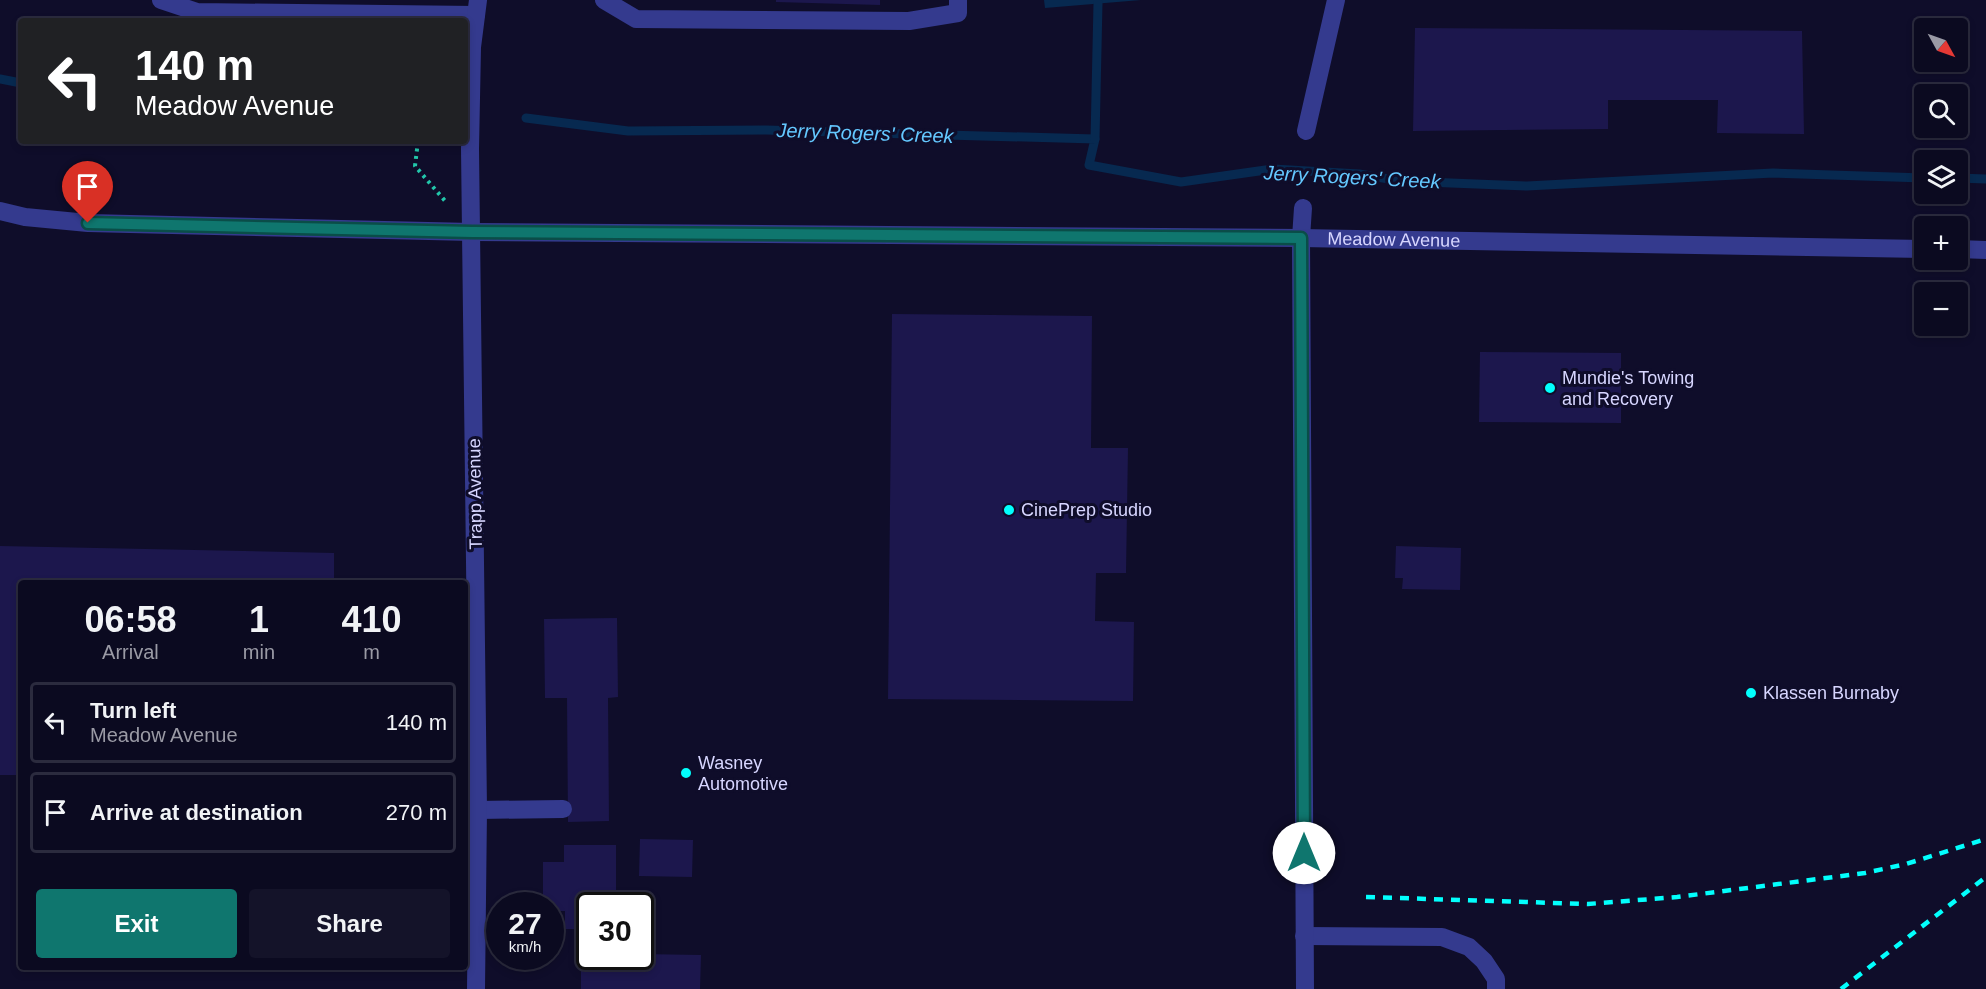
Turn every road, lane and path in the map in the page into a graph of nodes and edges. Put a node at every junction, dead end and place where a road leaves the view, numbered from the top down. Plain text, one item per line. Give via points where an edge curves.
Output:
1 (161, 0) edge
2 (604, 0) edge
3 (958, 0) edge
4 (1336, 0) edge
5 (477, 8) edge
6 (1306, 131) dead end
7 (418, 144) edge
8 (1303, 208) dead end
9 (0, 211) edge
10 (472, 232) junction
11 (1301, 238) junction
12 (1914, 249) edge
13 (1968, 249) edge
14 (1986, 250) edge
15 (563, 809) dead end
16 (478, 810) junction
17 (1305, 936) junction
18 (476, 989) edge
19 (1305, 989) edge
20 (1497, 989) edge

1 - 5 street via 197,12
2 - 3 street via 636,19 909,21 958,13
4 - 6 street
5 - 10 street, Trapp Avenue via 472,47
7 - 10 path via 416,166
8 - 11 street
9 - 10 street, Meadow Avenue via 88,223
10 - 11 street, Meadow Avenue
10 - 16 street, Trapp Avenue
11 - 12 street, Meadow Avenue
11 - 17 street
13 - 14 street
15 - 16 street
16 - 18 street, Trapp Avenue
17 - 19 street
17 - 20 street via 1442,938 1469,947 1496,979

